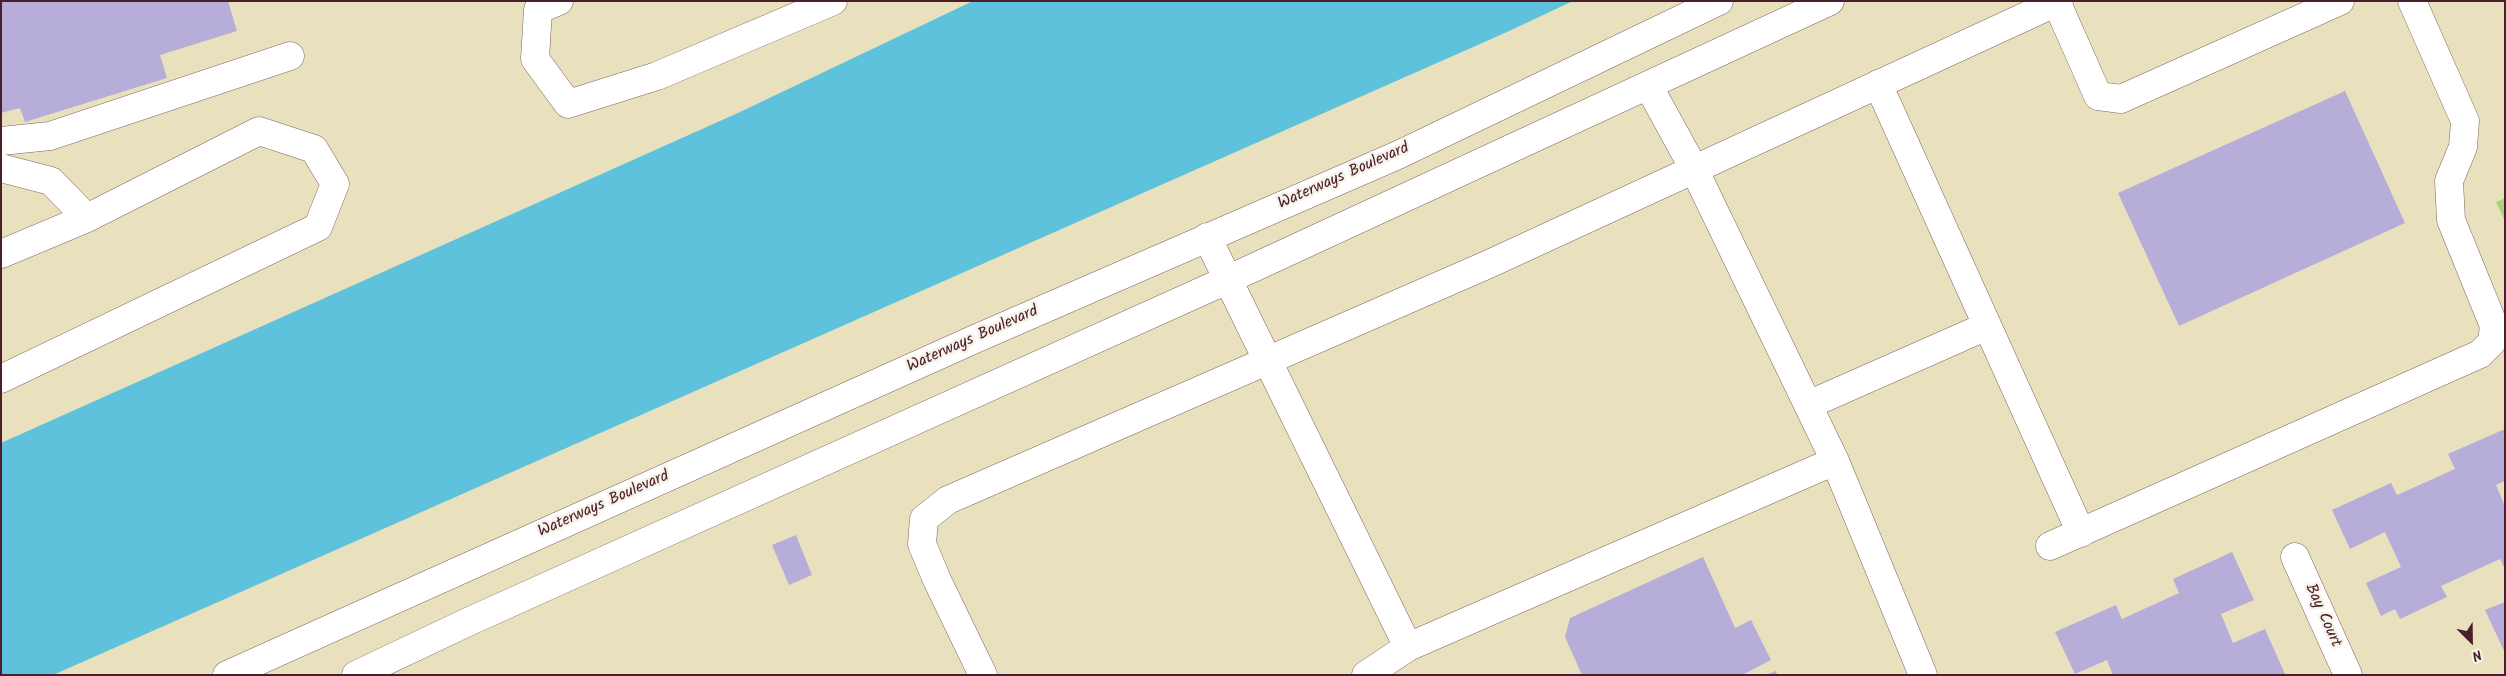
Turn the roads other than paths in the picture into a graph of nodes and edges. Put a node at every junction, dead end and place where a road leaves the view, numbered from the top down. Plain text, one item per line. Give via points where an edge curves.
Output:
1 (558, 1) edge
2 (833, 1) edge
3 (1719, 1) edge
4 (1830, 1) edge
5 (2340, 1) edge
6 (2412, 1) edge
7 (2057, 2) edge
8 (290, 56) dead end
9 (1878, 84) junction
10 (1648, 85) junction
11 (1, 141) edge
12 (1, 168) edge
13 (1694, 169) junction
14 (87, 218) junction
15 (1207, 237) junction
16 (1, 254) edge
17 (1227, 280) junction
18 (1987, 326) junction
19 (1269, 362) junction
20 (1, 379) edge
21 (1808, 404) junction
22 (1835, 460) junction
23 (2081, 533) junction
24 (2050, 546) dead end
25 (2295, 557) dead end
26 (1408, 647) junction
27 (227, 675) edge
28 (356, 675) edge
29 (983, 675) edge
30 (1366, 675) edge
31 (1922, 675) edge
32 (2348, 675) edge

1 - 2 street via 538,10 535,59 568,104 657,76
3 - 15 street, Waterways Boulevard via 1398,154
4 - 10 street
5 - 7 street via 2121,99 2098,96
6 - 23 street via 2465,121 2463,147 2450,181 2450,220 2494,326 2492,342 2480,354
7 - 9 street
8 - 11 street via 50,136
9 - 13 street
9 - 18 street
10 - 13 street
10 - 17 street
12 - 14 street via 51,181
13 - 19 street
13 - 21 street
14 - 16 street
14 - 20 street via 259,131 314,149 335,184 318,227
15 - 17 street
15 - 27 street, Waterways Boulevard
17 - 19 street
17 - 28 street
18 - 21 street
18 - 23 street
19 - 26 street
19 - 29 street via 948,500 924,520 922,544
21 - 22 street
22 - 26 street
22 - 31 street
23 - 24 street
25 - 32 street, Bay Court
26 - 30 street

